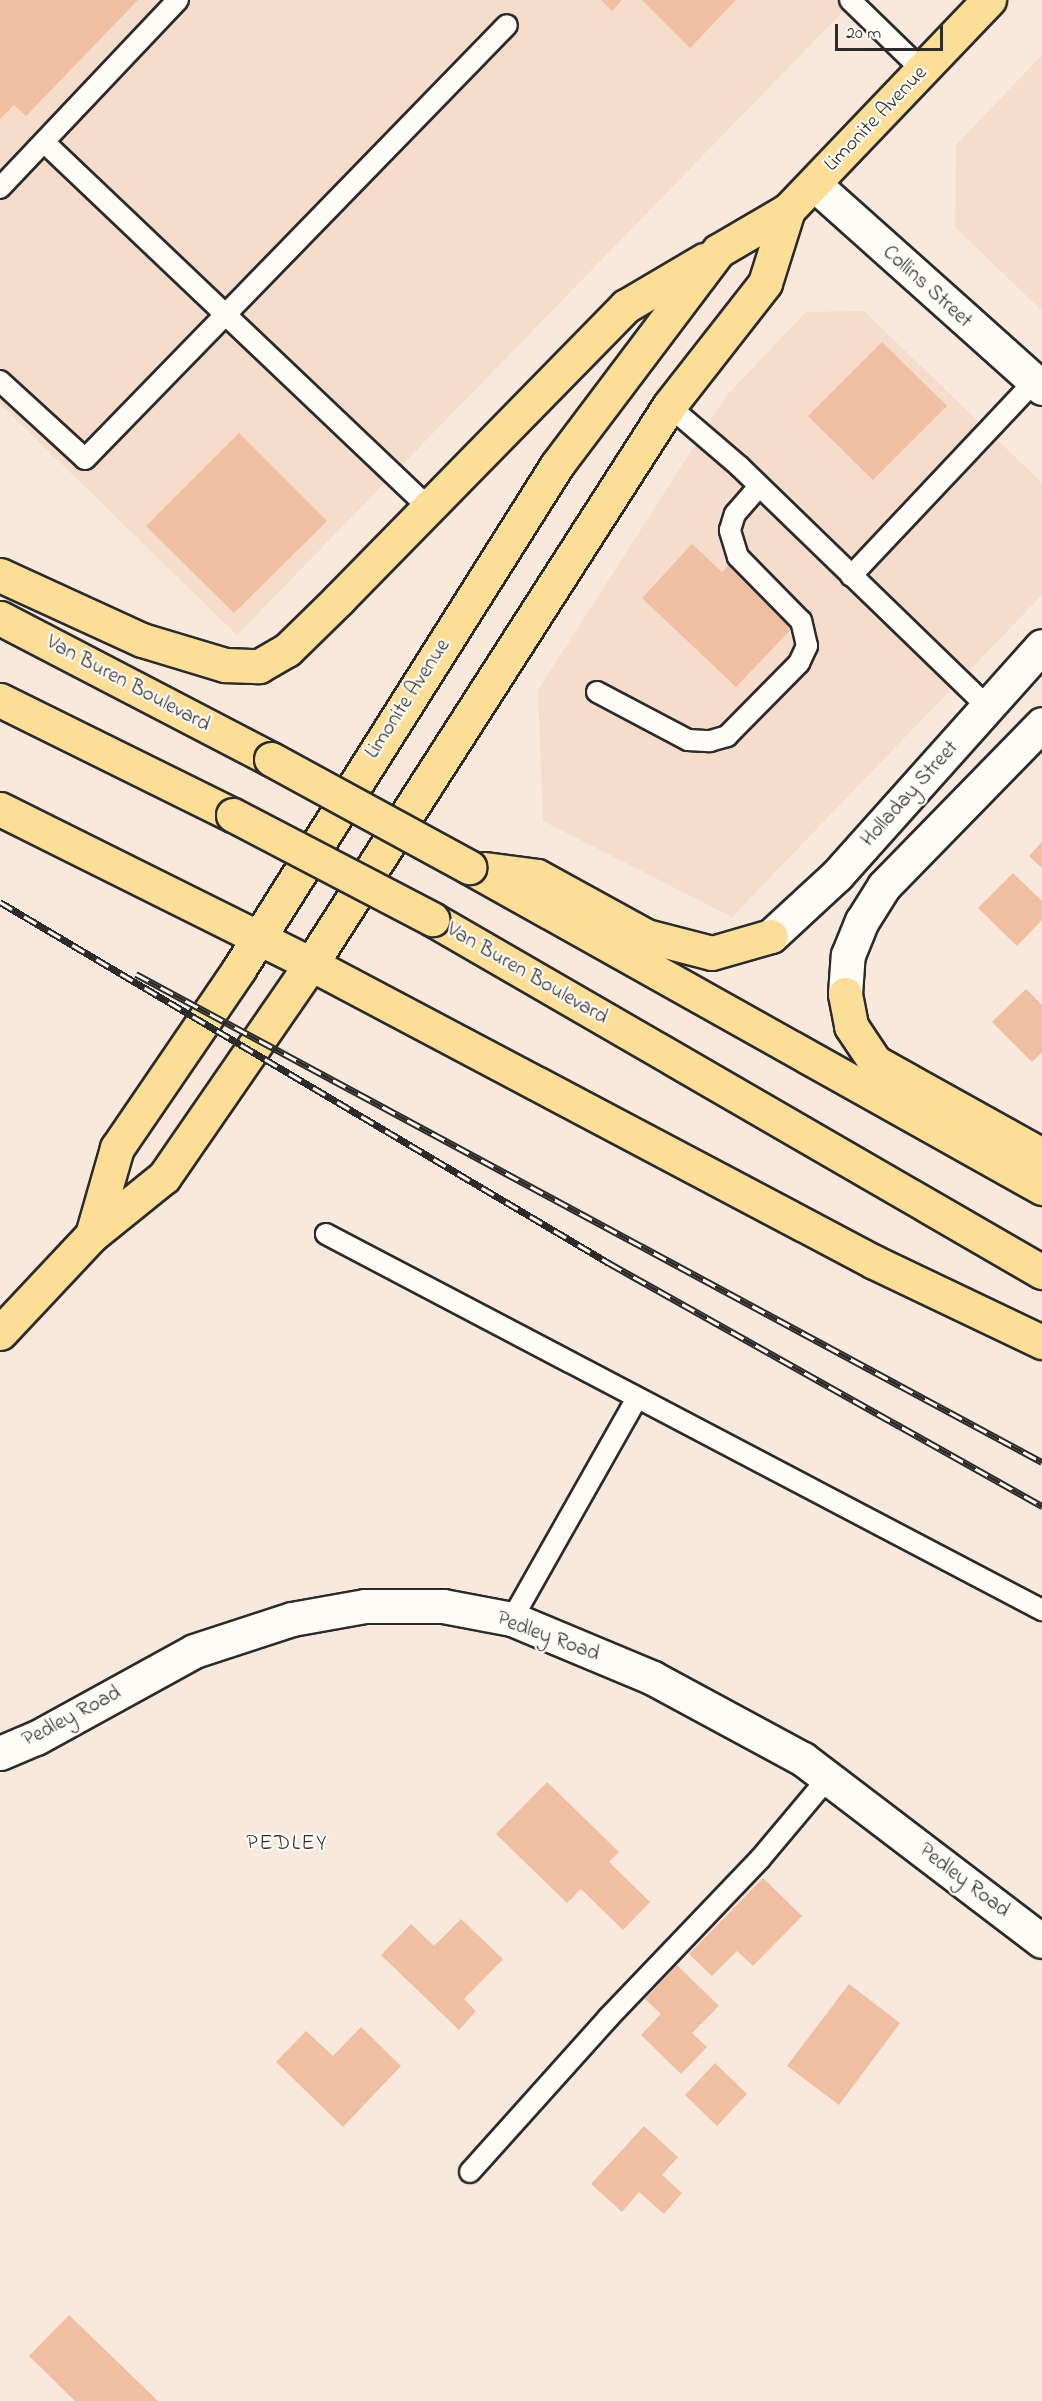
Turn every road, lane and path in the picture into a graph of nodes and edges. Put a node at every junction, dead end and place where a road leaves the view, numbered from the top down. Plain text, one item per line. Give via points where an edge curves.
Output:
1 (178, 0) edge
2 (850, 0) edge
3 (989, 0) edge
4 (507, 25) dead end
5 (922, 70) junction
6 (44, 142) junction
7 (814, 184) junction
8 (0, 188) edge
9 (788, 210) junction
10 (718, 251) junction
11 (226, 314) junction
12 (0, 381) edge
13 (1038, 385) edge
14 (669, 406) junction
15 (759, 486) junction
16 (430, 509) junction
17 (0, 575) edge
18 (851, 576) junction
19 (0, 618) edge
20 (1042, 646) edge
21 (597, 692) dead end
22 (0, 700) edge
23 (988, 707) junction
24 (1042, 724) edge
25 (0, 809) edge
26 (469, 867) junction
27 (771, 936) joint
28 (258, 937) junction
29 (311, 964) junction
30 (845, 994) joint
31 (1042, 1155) edge
32 (1042, 1188) edge
33 (326, 1234) dead end
34 (92, 1235) junction
35 (1042, 1272) edge
36 (0, 1334) edge
37 (1042, 1342) edge
38 (637, 1398) junction
39 (1042, 1610) edge
40 (512, 1619) junction
41 (0, 1753) edge
42 (828, 1778) junction
43 (1042, 1941) edge
44 (470, 2172) dead end

1 - 6 lane
2 - 5 lane
3 - 5 main road, Limonite Avenue
4 - 11 lane
5 - 7 main road, Limonite Avenue
6 - 8 lane
6 - 11 lane
7 - 9 main road, Limonite Avenue
7 - 13 street, Collins Street
9 - 10 main road, Limonite Avenue
9 - 14 main road, Limonite Avenue via 765,283
10 - 16 main road via 626,306
10 - 28 main road, Limonite Avenue via 557,465
11 - 12 lane via 85,459
11 - 16 lane
13 - 18 lane
14 - 15 lane
14 - 29 main road, Limonite Avenue
15 - 18 lane
15 - 21 lane via 735,514 730,530 738,557 801,621 807,646 799,663 727,736 710,741 688,740
16 - 17 main road via 287,650 259,666 225,665 142,640
18 - 23 lane
19 - 26 main road, Van Buren Boulevard, bridge
20 - 23 street, Holladay Street
22 - 35 main road, Van Buren Boulevard, bridge via 233,815 432,920
23 - 27 street, Holladay Street via 837,875
24 - 30 street, Holladay Street via 884,886 862,921 848,955
25 - 28 main road
26 - 27 main road via 537,876 646,936 712,953
26 - 32 main road, Van Buren Boulevard
28 - 29 main road
28 - 34 main road, Limonite Avenue via 117,1148
29 - 34 main road, Limonite Avenue via 164,1177
29 - 37 main road via 874,1262
30 - 31 main road via 851,1026 875,1062
33 - 38 lane
34 - 36 main road, Limonite Avenue
38 - 39 lane
38 - 40 lane
40 - 41 street, Pedley Road via 443,1606 364,1606 292,1619 194,1652 36,1738
40 - 42 street, Pedley Road via 653,1678 803,1759
42 - 43 street, Pedley Road
42 - 44 lane via 760,1859 608,2018

